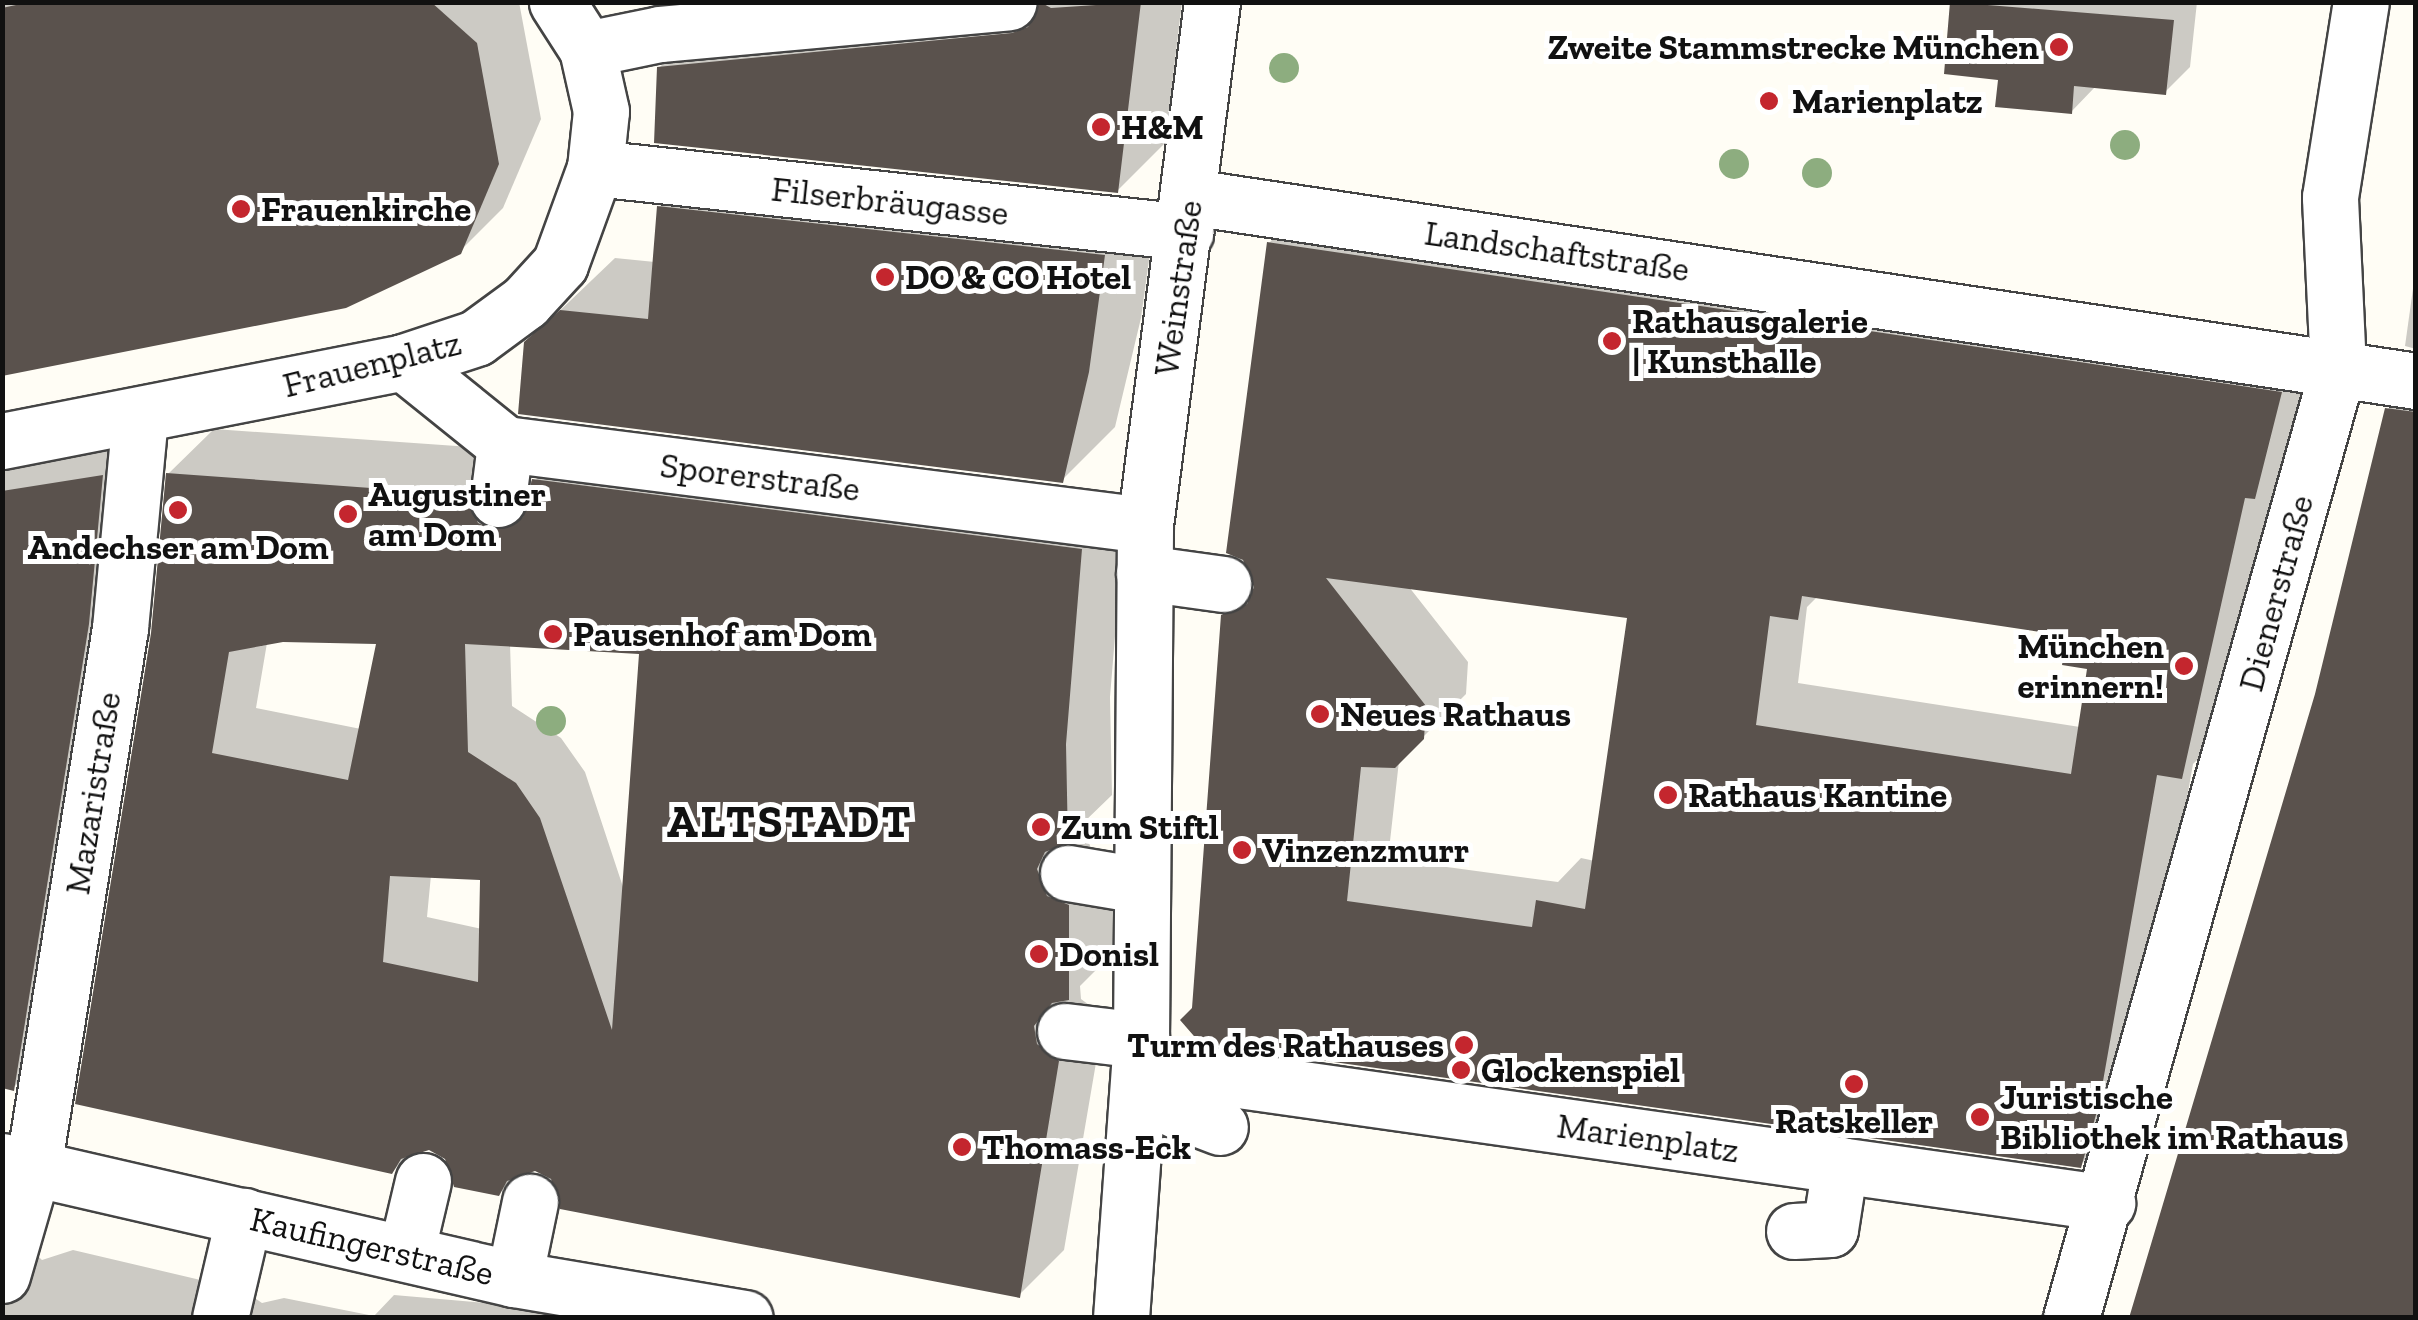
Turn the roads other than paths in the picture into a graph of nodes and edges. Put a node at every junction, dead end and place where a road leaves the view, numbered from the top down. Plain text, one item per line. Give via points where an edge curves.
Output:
1 (557, 2) edge
2 (1009, 2) edge
3 (1212, 2) edge
4 (2361, 2) edge
5 (587, 49) junction
6 (595, 168) junction
7 (1188, 215) junction
8 (403, 362) junction
9 (2338, 368) junction
10 (2416, 381) edge
11 (140, 416) junction
12 (2, 441) edge
13 (505, 444) junction
14 (498, 499) dead end
15 (1145, 549) junction
16 (1224, 584) dead end
17 (1068, 873) dead end
18 (1140, 886) junction
19 (1064, 1031) dead end
20 (1173, 1093) junction
21 (18, 1165) edge
22 (1840, 1166) junction
23 (423, 1181) dead end
24 (2112, 1188) junction
25 (530, 1202) dead end
26 (244, 1216) junction
27 (1803, 1225) dead end
28 (406, 1253) junction
29 (2, 1276) edge
30 (514, 1278) junction
31 (745, 1317) edge
32 (220, 1318) edge
33 (1120, 1318) edge
34 (2072, 1318) edge

1 - 5 street, Frauenplatz
2 - 5 street via 660,34
3 - 7 street, Weinstraße
4 - 9 street, Dienerstraße via 2330,197
5 - 6 street, Frauenplatz via 600,110
6 - 7 street, Filserbräugasse
6 - 8 street, Frauenplatz via 560,264 525,302 476,338
7 - 9 street, Landschaftstraße
7 - 15 street, Weinstraße
8 - 11 street, Frauenplatz
8 - 13 street
9 - 10 street, Landschaftstraße
9 - 24 street, Dienerstraße
11 - 12 street, Frauenplatz
11 - 21 street, Mazaristraße via 120,628
13 - 14 street
13 - 15 street, Sporerstraße
15 - 16 street
15 - 18 street, Weinstraße
17 - 18 street
18 - 20 street, Weinstraße
19 - 20 street, Marienplatz
20 - 22 street, Marienplatz via 1457,1103
20 - 33 street
21 - 26 street, Kaufingerstraße
21 - 29 street, Mazaristraße
22 - 24 street, Marienplatz
22 - 27 street via 1830,1229
23 - 28 street
24 - 34 street
25 - 30 street
26 - 28 street, Kaufingerstraße
26 - 32 street
28 - 30 street, Kaufingerstraße
30 - 31 street, Kaufingerstraße

